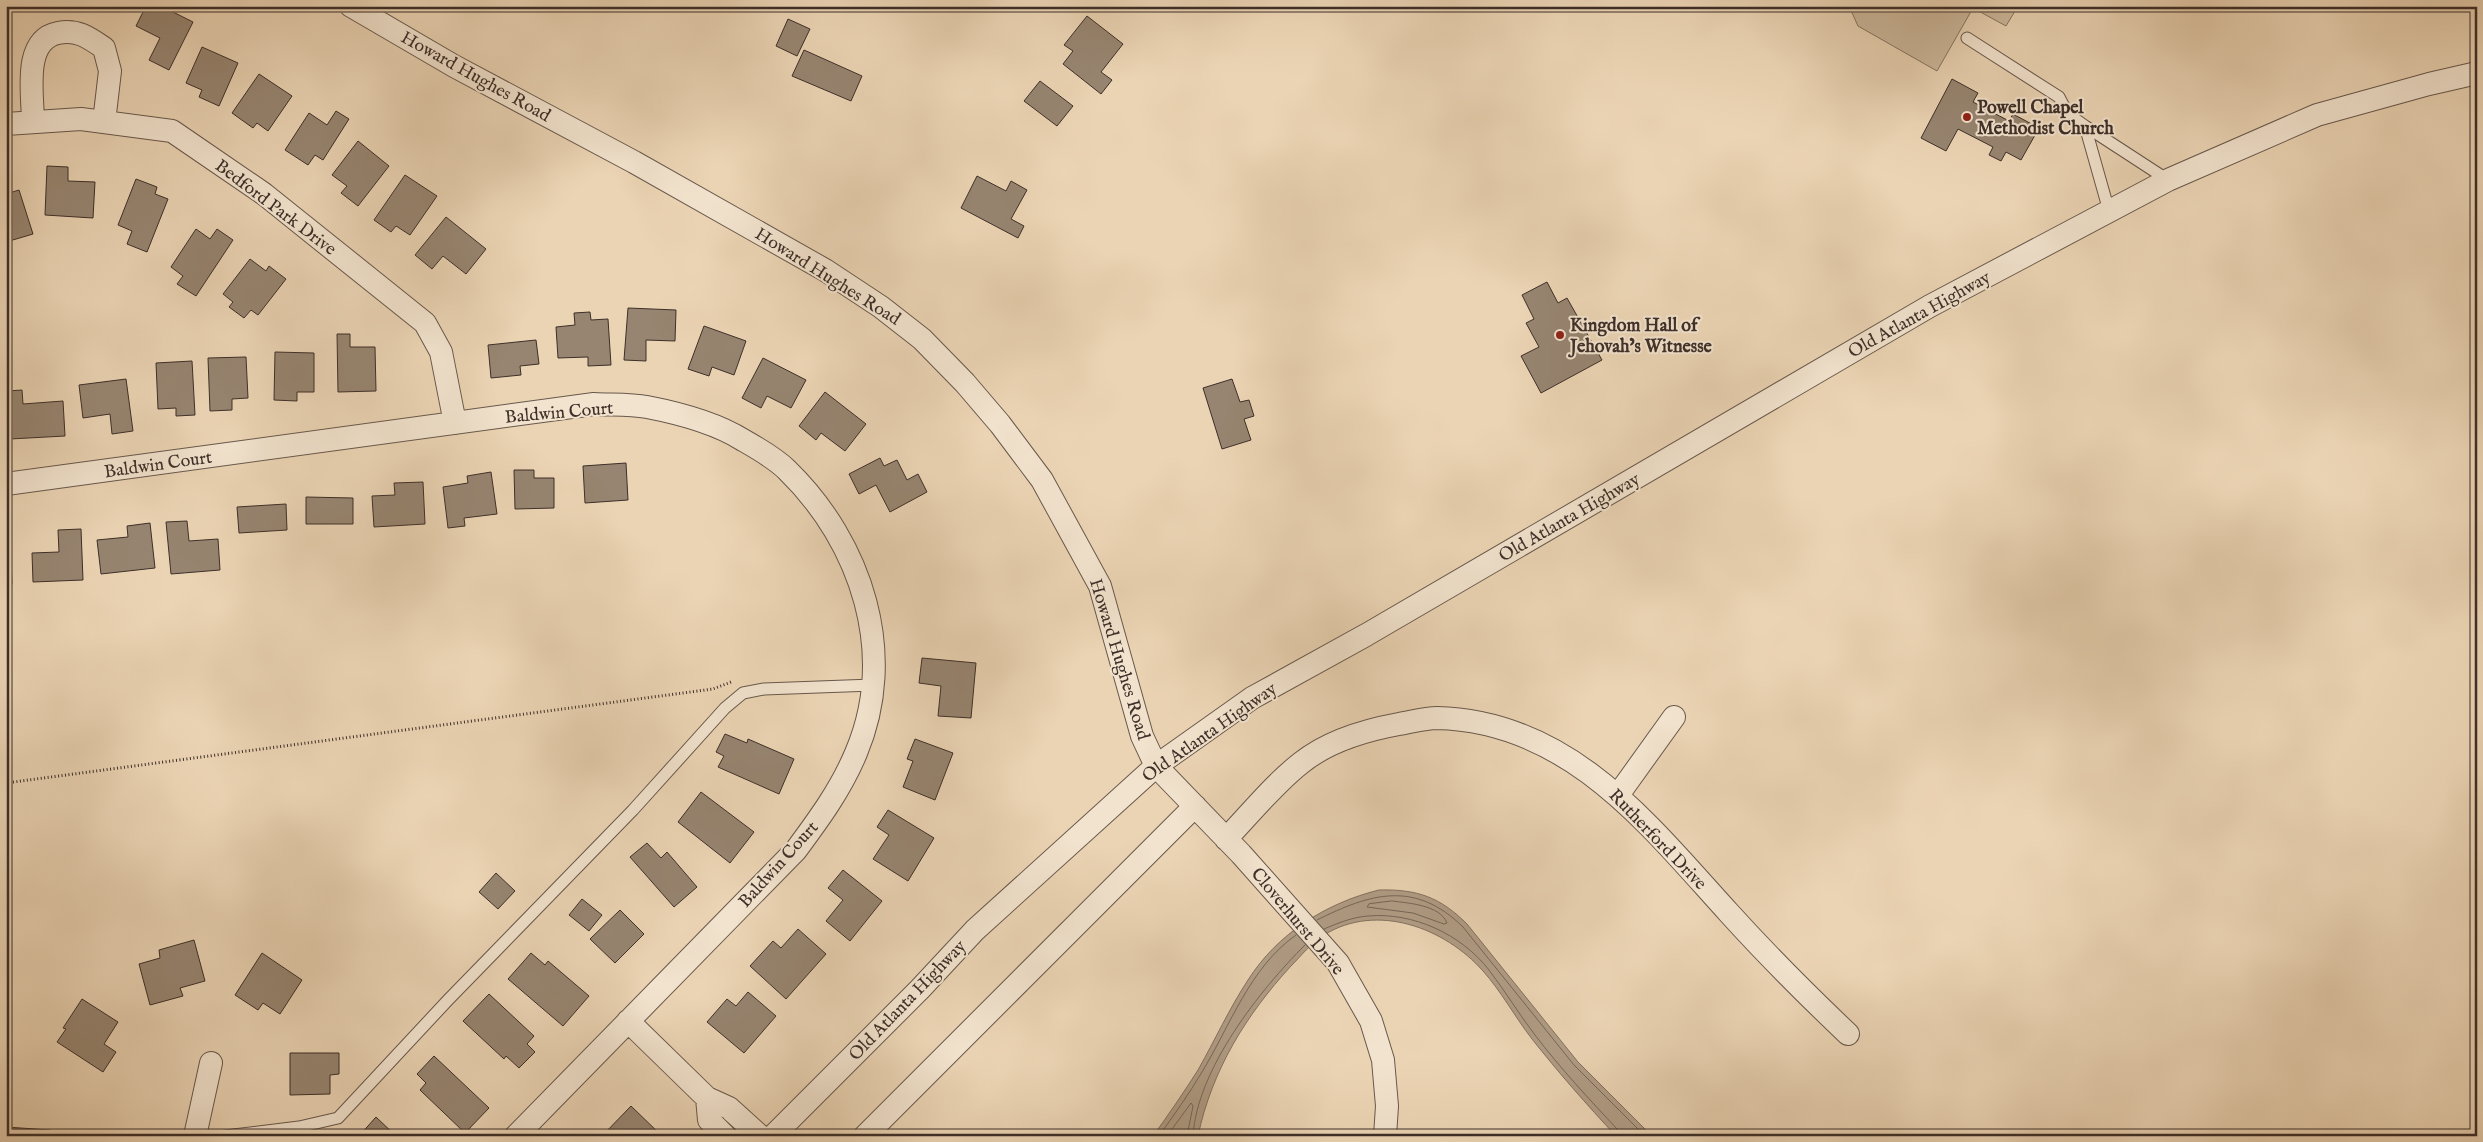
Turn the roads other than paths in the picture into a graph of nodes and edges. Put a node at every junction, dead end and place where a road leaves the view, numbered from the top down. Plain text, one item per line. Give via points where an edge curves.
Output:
1 (351, 6) edge
2 (1967, 38) dead end
3 (2477, 73) edge
4 (33, 122) junction
5 (104, 122) junction
6 (6, 124) edge
7 (2086, 126) junction
8 (2168, 180) junction
9 (2109, 211) junction
10 (455, 423) junction
11 (6, 484) edge
12 (873, 684) junction
13 (1674, 717) dead end
14 (1156, 766) junction
15 (1618, 794) junction
16 (1195, 806) junction
17 (1226, 839) junction
18 (628, 1021) junction
19 (1848, 1034) dead end
20 (211, 1063) dead end
21 (707, 1098) junction
22 (195, 1136) edge
23 (225, 1136) edge
24 (516, 1136) edge
25 (725, 1136) edge
26 (760, 1136) edge
27 (773, 1136) edge
28 (865, 1136) edge
29 (1385, 1136) edge

1 - 14 street, Howard Hughes Road via 454,66 781,244 882,306 922,339 1000,424 1042,480 1071,530 1100,586 1142,736
2 - 7 lane via 2059,97 2068,114
3 - 8 street, Old Atlanta Highway via 2317,115
4 - 5 street, Bedford Park Drive via 81,119
4 - 5 street via 32,66 37,47 52,34 71,30 88,36 104,48 110,71
4 - 6 street, Bedford Park Drive
5 - 10 street, Bedford Park Drive via 172,131 264,194 425,323 440,352
7 - 8 lane
7 - 9 lane
8 - 9 street, Old Atlanta Highway
9 - 14 street, Old Atlanta Highway via 1930,306 1366,635 1252,698
10 - 11 street, Baldwin Court
10 - 12 street, Baldwin Court via 594,404 646,406 696,420 742,439 786,468 819,505 842,542 864,591 872,630
12 - 18 street, Baldwin Court via 856,753 829,806 796,850
12 - 23 lane via 764,689 743,694 725,708 633,810 338,1118 299,1127
13 - 15 street
14 - 16 street, Cloverhurst Drive
14 - 27 street, Old Atlanta Highway via 975,930
15 - 17 street, Rutherford Drive via 1566,756 1529,737 1482,722 1436,718 1385,726 1341,740 1301,763
15 - 19 street, Rutherford Drive via 1777,966
16 - 17 street, Cloverhurst Drive
16 - 28 street
17 - 29 street, Cloverhurst Drive via 1338,963 1371,1021 1383,1060 1387,1106
18 - 21 street
18 - 24 street, Baldwin Court
20 - 22 street
21 - 25 street via 709,1120
21 - 26 street via 729,1108

